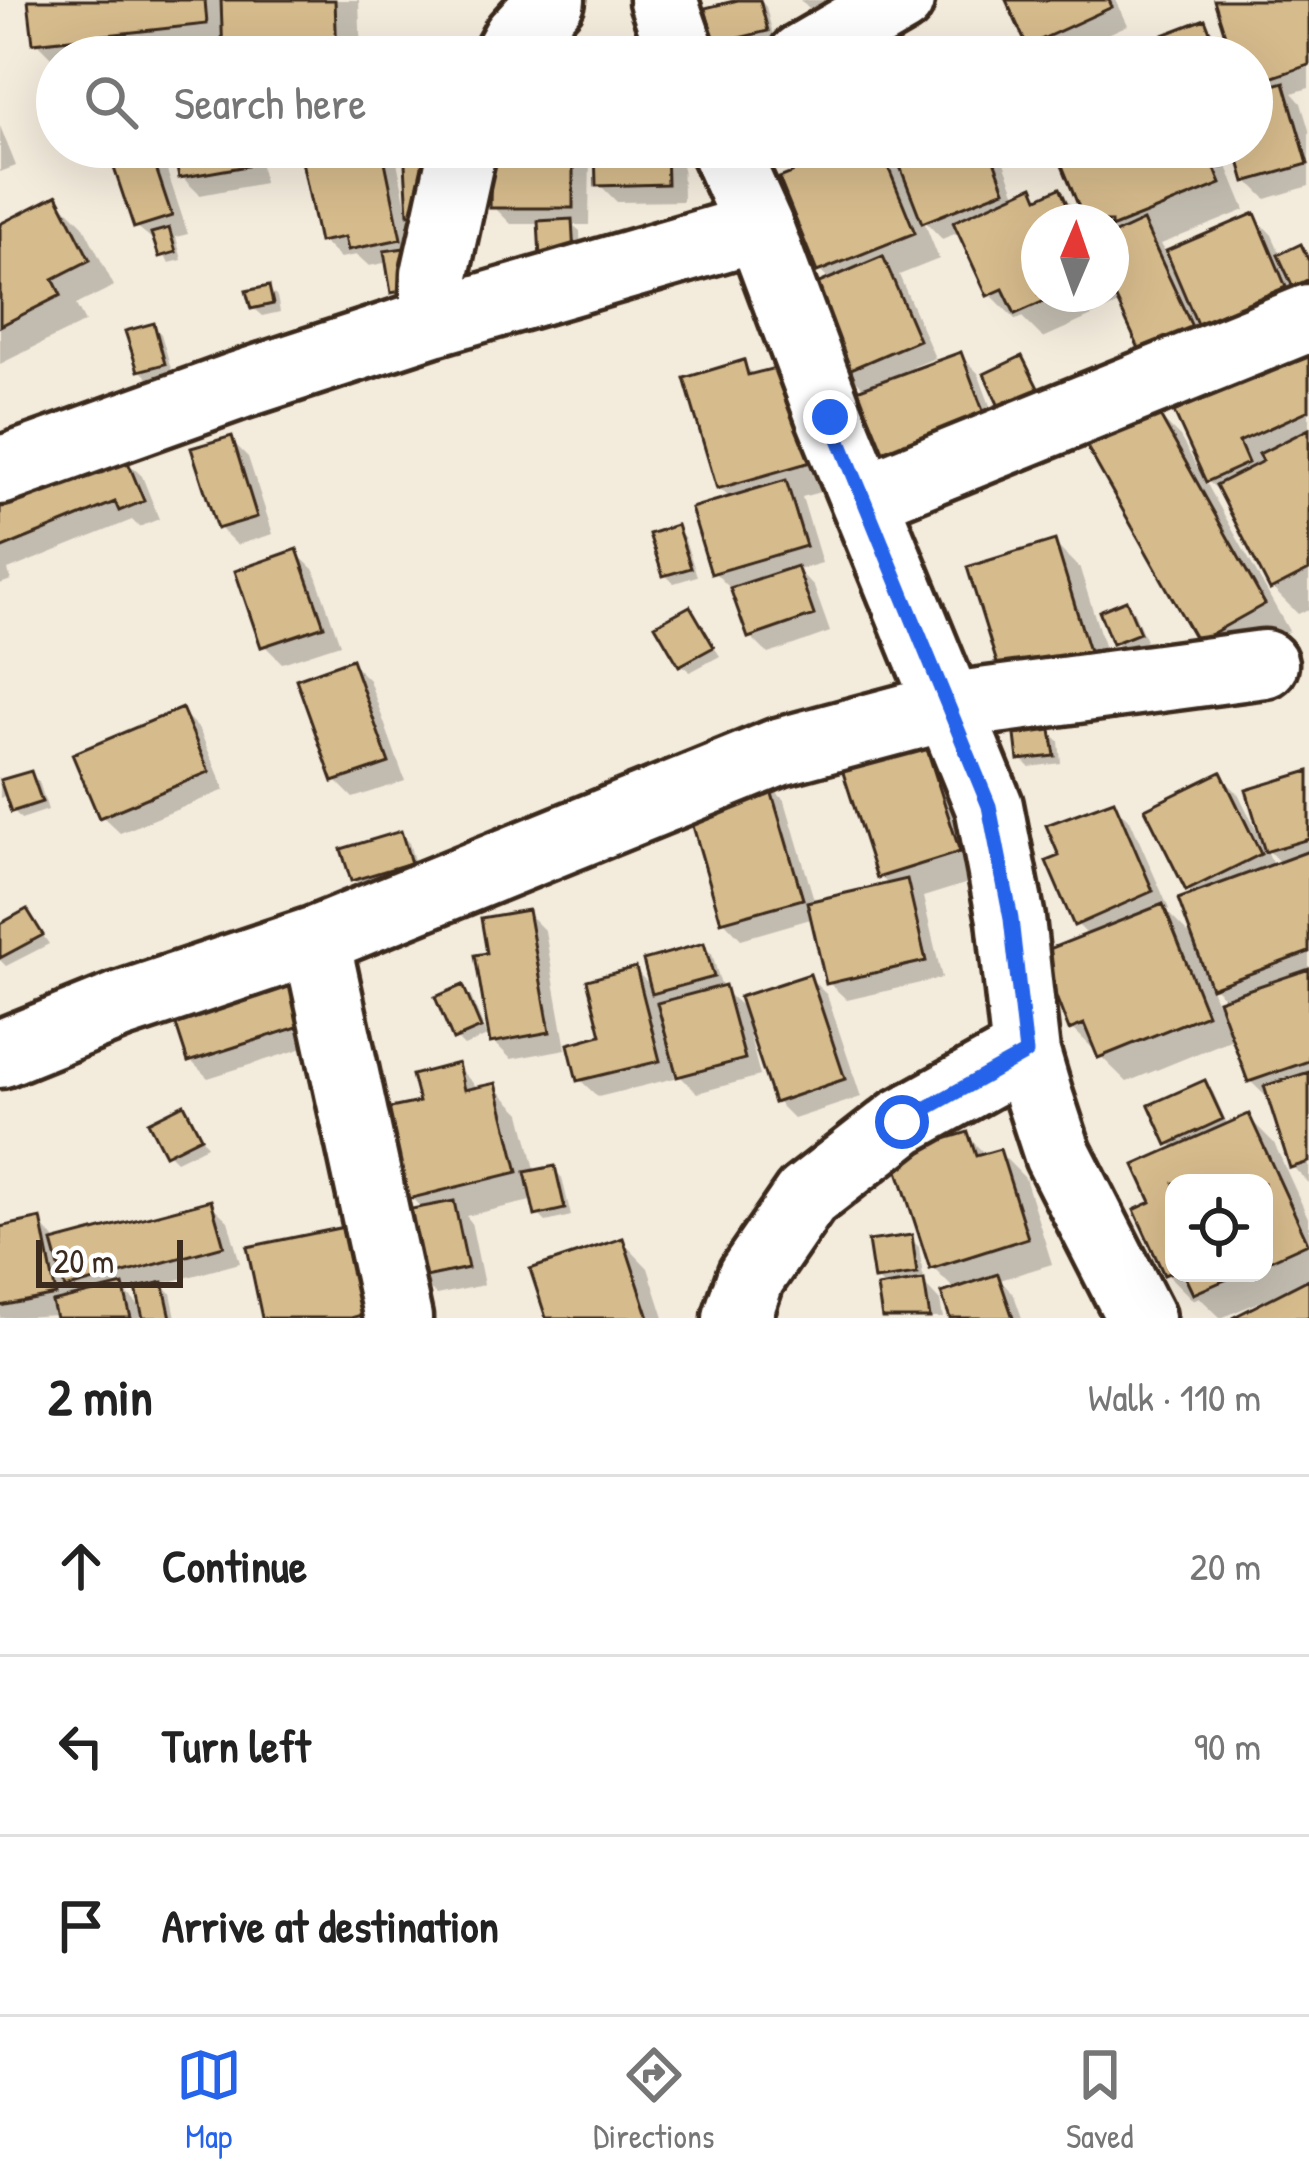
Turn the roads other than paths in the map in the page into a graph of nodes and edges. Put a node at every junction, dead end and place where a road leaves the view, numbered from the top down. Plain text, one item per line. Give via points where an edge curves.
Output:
1 (551, 0) edge
2 (663, 0) edge
3 (899, 0) edge
4 (519, 36) edge
5 (676, 36) edge
6 (838, 36) edge
7 (458, 168) edge
8 (732, 168) edge
9 (759, 227) junction
10 (1309, 318) edge
11 (433, 322) junction
12 (0, 471) edge
13 (865, 498) junction
14 (1264, 664) dead end
15 (951, 706) junction
16 (316, 940) junction
17 (1026, 1053) junction
18 (0, 1054) edge
19 (398, 1318) edge
20 (737, 1318) edge
21 (1141, 1318) edge

1 - 4 street
2 - 5 street
3 - 6 street
7 - 11 street
8 - 9 street
9 - 11 street
9 - 13 street
10 - 13 street
11 - 12 street
13 - 15 street
14 - 15 street
15 - 16 street via 779,752
15 - 17 street via 989,806
16 - 18 street
16 - 19 street
17 - 20 street via 902,1122 806,1197 751,1277
17 - 21 street via 1058,1156

